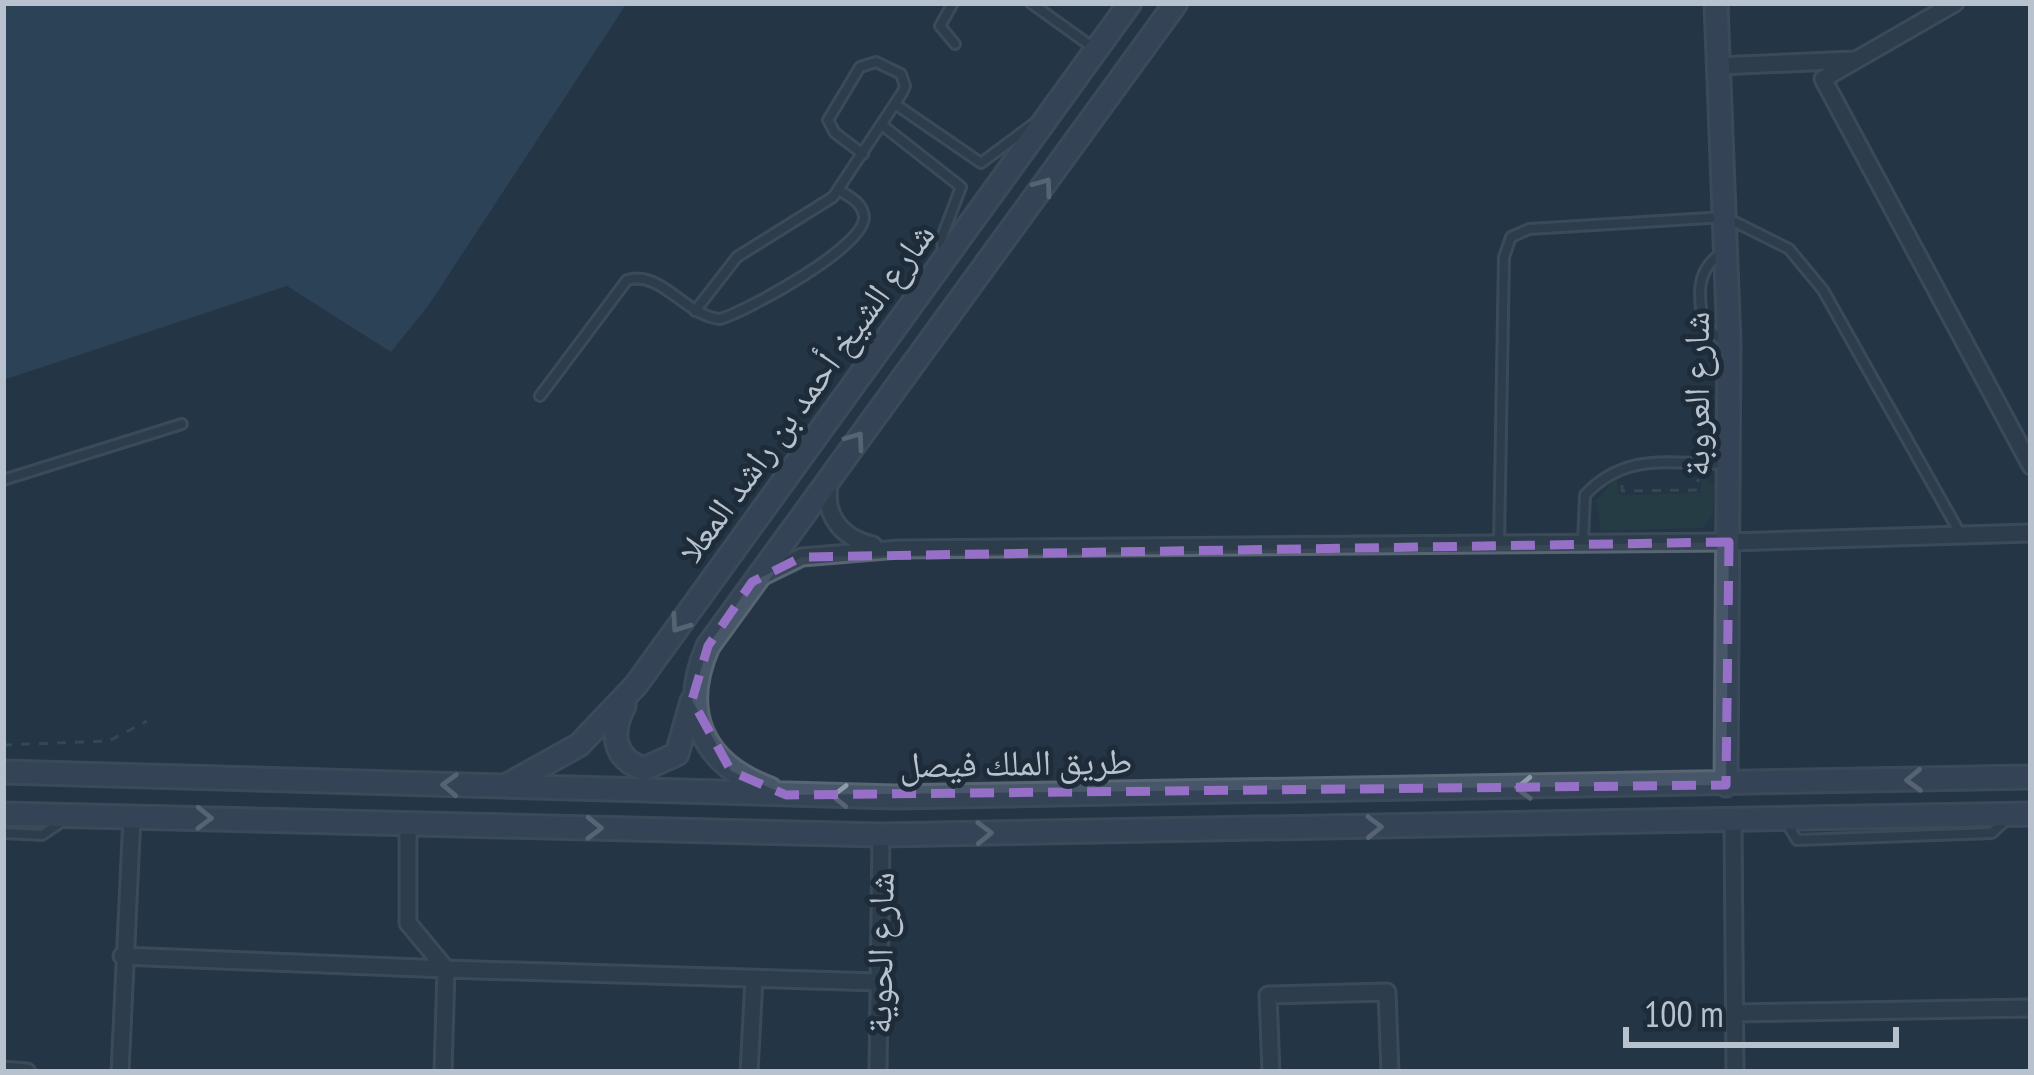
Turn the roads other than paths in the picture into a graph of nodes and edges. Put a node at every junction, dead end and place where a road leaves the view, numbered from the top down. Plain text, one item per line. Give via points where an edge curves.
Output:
1 (952, 3) edge
2 (1031, 3) edge
3 (1130, 3) edge
4 (1176, 3) edge
5 (1716, 3) edge
6 (1955, 3) edge
7 (955, 44) dead end
8 (1097, 50) junction
9 (1862, 60) junction
10 (1719, 66) junction
11 (895, 104) junction
12 (1046, 121) junction
13 (882, 125) junction
14 (863, 154) junction
15 (839, 190) junction
16 (1725, 217) junction
17 (943, 256) junction
18 (695, 310) junction
19 (541, 396) dead end
20 (182, 424) dead end
21 (1729, 464) junction
22 (2031, 466) edge
23 (831, 474) junction
24 (3, 480) edge
25 (2031, 533) edge
26 (1962, 536) junction
27 (1730, 542) junction
28 (1583, 544) junction
29 (1499, 545) junction
30 (899, 549) junction
31 (752, 582) junction
32 (636, 685) junction
33 (692, 700) junction
34 (3, 772) edge
35 (2031, 777) edge
36 (1726, 785) junction
37 (504, 786) junction
38 (786, 795) junction
39 (3, 814) edge
40 (2022, 814) edge
41 (72, 815) junction
42 (132, 816) junction
43 (408, 823) junction
44 (1733, 823) junction
45 (3, 833) edge
46 (881, 835) junction
47 (122, 956) junction
48 (446, 969) junction
49 (754, 979) junction
50 (878, 982) junction
51 (2031, 1008) edge
52 (1735, 1013) junction
53 (3, 1070) edge
54 (27, 1072) edge
55 (120, 1072) edge
56 (443, 1072) edge
57 (749, 1072) edge
58 (878, 1072) edge
59 (1271, 1072) edge
60 (1390, 1072) edge
61 (1735, 1072) edge

1 - 7 lane via 940,26
2 - 8 lane
3 - 8 main road, شارع الشيخ أحمد بن راشد المعلا
23 -> 4 main road, شارع الشيخ أحمد بن راشد المعلا
5 - 10 main road, شارع العروبة
6 - 9 street
8 - 12 main road, شارع الشيخ أحمد بن راشد المعلا
9 - 10 street
9 - 22 street via 1823,79
10 - 16 main road, شارع العروبة
11 - 12 lane via 981,163
11 - 13 lane
11 - 14 lane via 905,86 901,74 876,62 860,67 828,120
12 - 17 main road, شارع الشيخ أحمد بن راشد المعلا
13 - 14 lane
13 - 17 lane via 959,182
14 - 15 lane
15 - 18 lane via 737,257
15 - 18 lane via 863,211 849,245 732,315 713,319
16 - 21 main road, شارع العروبة
16 - 26 lane via 1774,238 1814,275
16 - 29 lane via 1529,229 1511,237 1504,256
17 -> 32 main road, شارع الشيخ أحمد بن راشد المعلا
18 - 19 lane via 647,278 627,280
20 - 24 lane
21 - 27 main road, شارع العروبة
21 - 28 lane via 1630,464 1606,472 1585,495
23 - 30 street via 826,495 836,526 864,544
23 - 31 main road, شارع الشيخ أحمد بن راشد المعلا
25 - 26 street
26 - 27 street
27 - 28 street
27 - 36 main road, شارع العروبة
28 - 29 street
29 - 30 street
30 - 31 street via 802,557
31 - 33 main road, شارع الشيخ أحمد بن راشد المعلا via 708,646
32 - 33 main road, شارع الشيخ أحمد بن راشد المعلا via 614,734 624,759 644,769 677,754
32 - 37 main road, شارع الشيخ أحمد بن راشد المعلا via 579,745
33 - 38 main road via 731,771
37 -> 34 main road, طريق الملك فيصل
35 -> 36 main road, طريق الملك فيصل
36 -> 38 main road, طريق الملك فيصل
37 - 38 main road, طريق الملك فيصل
39 - 41 main road, طريق الملك فيصل
40 - 44 main road, طريق الملك فيصل
41 - 42 main road, طريق الملك فيصل
41 - 45 lane via 42,835
42 -> 43 main road, طريق الملك فيصل
42 - 47 street
43 -> 46 main road, طريق الملك فيصل
43 - 48 street via 408,923
46 -> 44 main road, طريق الملك فيصل
44 - 52 street
46 - 50 street, شارع الحوية
47 - 48 street
47 - 55 street
48 - 49 street
48 - 56 street
49 - 50 street
49 - 57 street
50 - 58 street, شارع الحوية
51 - 52 street
52 - 61 street
53 - 54 street
59 - 60 street via 1268,995 1387,992

